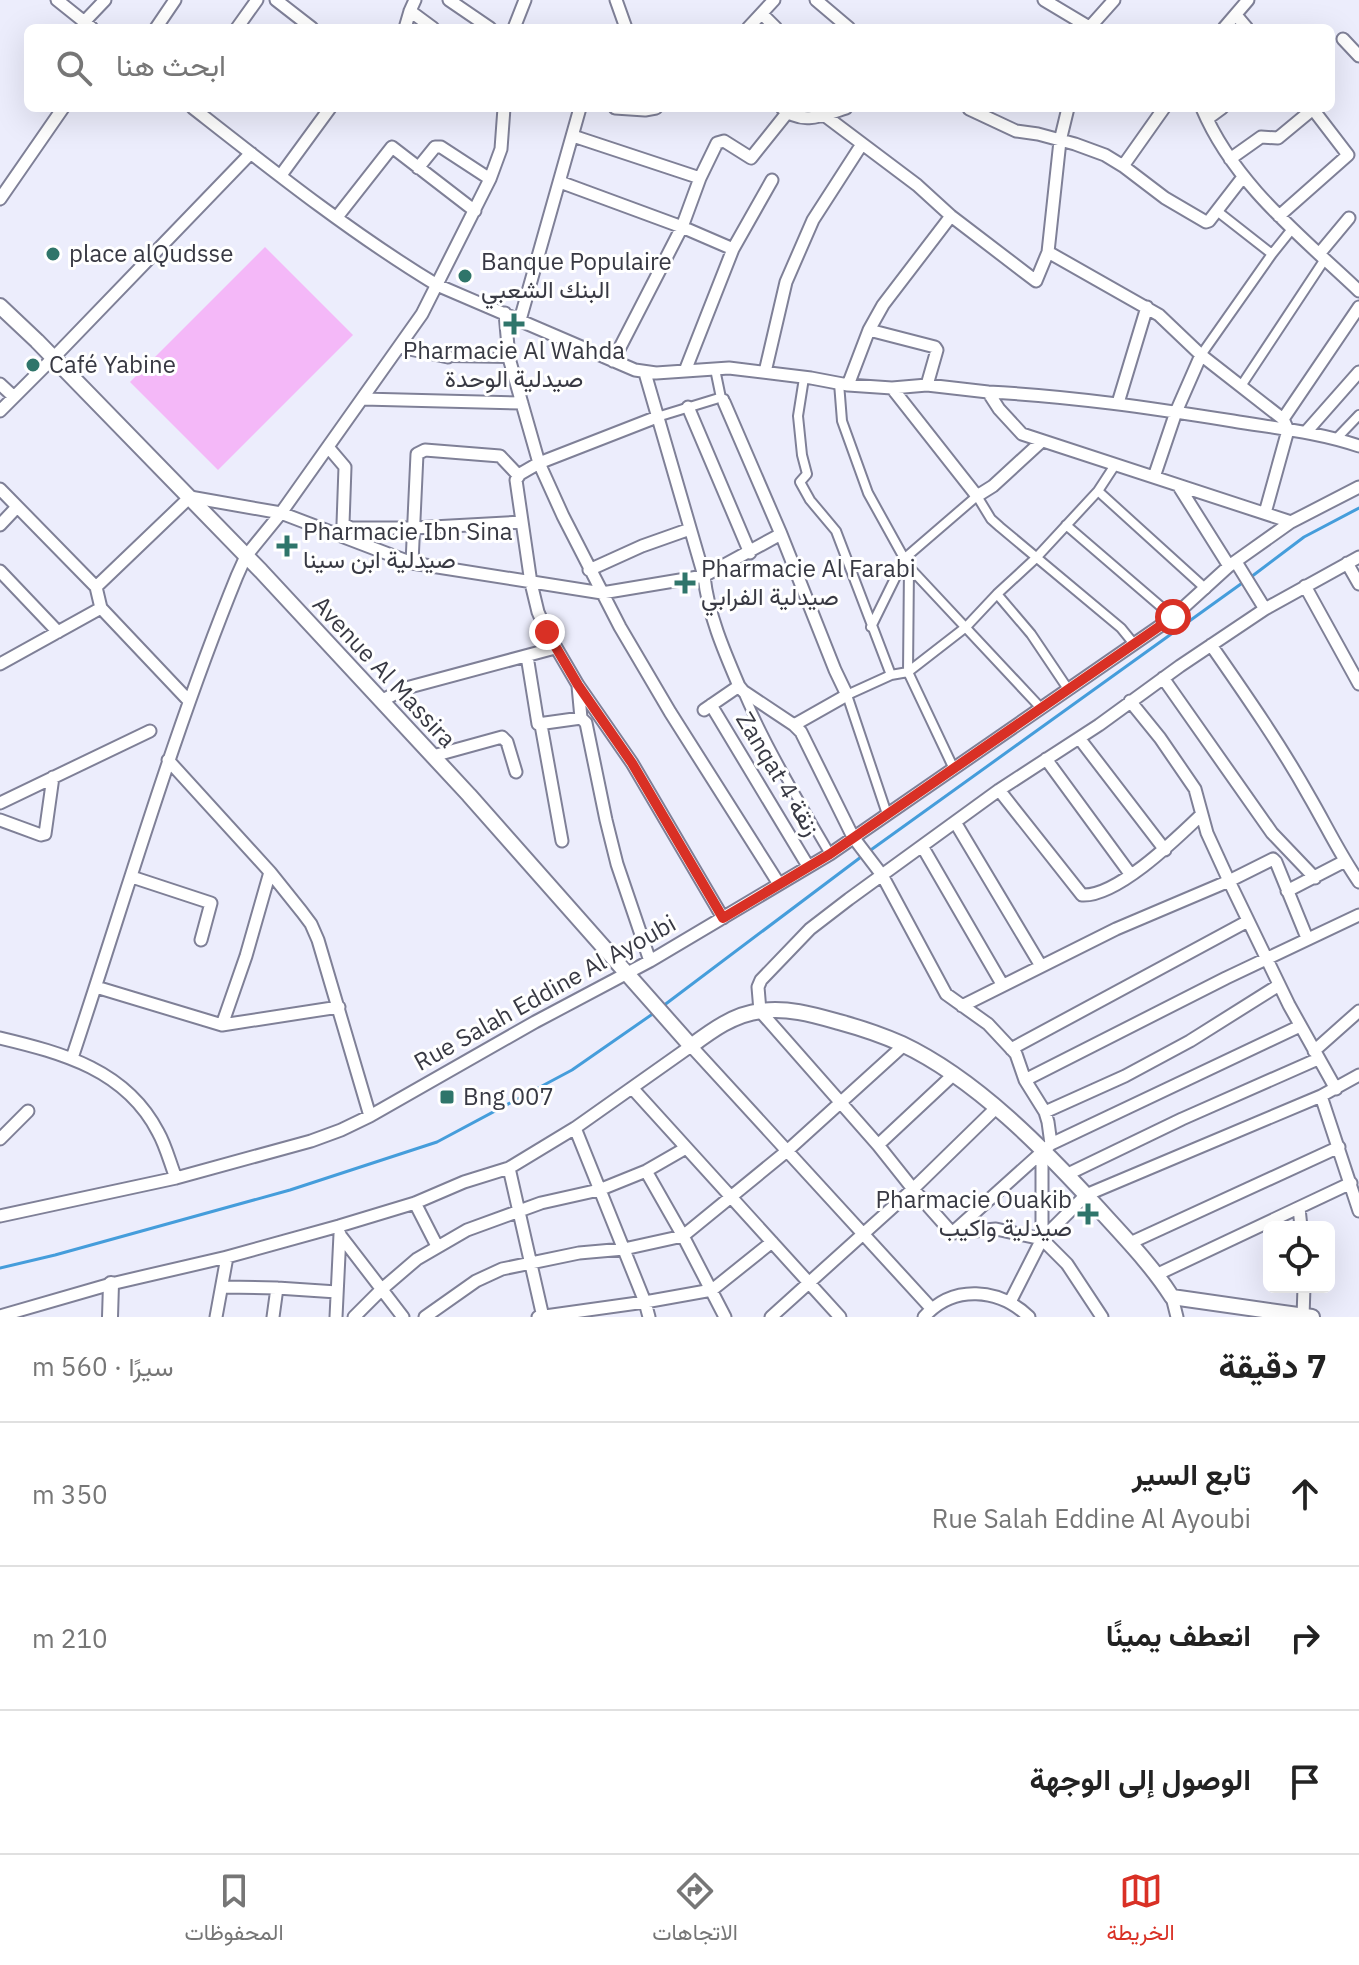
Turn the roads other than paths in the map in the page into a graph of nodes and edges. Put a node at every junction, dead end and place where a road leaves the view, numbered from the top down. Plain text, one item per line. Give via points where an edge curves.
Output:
1 (57, 0) edge
2 (105, 0) edge
3 (175, 0) edge
4 (257, 0) edge
5 (276, 0) edge
6 (449, 0) edge
7 (525, 0) edge
8 (616, 0) edge
9 (774, 0) edge
10 (816, 0) edge
11 (1114, 0) edge
12 (1248, 0) edge
13 (1049, 1) edge
14 (413, 6) edge
15 (762, 14) junction
16 (1236, 15) junction
17 (87, 24) edge
18 (89, 24) edge
19 (159, 24) edge
20 (240, 24) edge
21 (307, 24) edge
22 (429, 24) edge
23 (484, 24) edge
24 (516, 24) edge
25 (625, 24) edge
26 (752, 24) edge
27 (772, 24) edge
28 (844, 24) edge
29 (1085, 24) edge
30 (1094, 24) edge
31 (1228, 24) edge
32 (1244, 24) edge
33 (1343, 39) dead end
34 (1359, 56) edge
35 (60, 112) edge
36 (198, 112) edge
37 (327, 112) edge
38 (504, 112) edge
39 (579, 112) edge
40 (784, 112) edge
41 (788, 112) edge
42 (833, 112) edge
43 (976, 112) edge
44 (1067, 112) edge
45 (1161, 112) edge
46 (1309, 112) edge
47 (1315, 112) edge
48 (1205, 114) edge
49 (824, 115) junction
50 (573, 136) junction
51 (1060, 141) junction
52 (862, 144) junction
53 (251, 153) junction
54 (1230, 159) junction
55 (1123, 166) junction
56 (418, 168) junction
57 (281, 175) junction
58 (1243, 177) junction
59 (700, 178) junction
60 (490, 179) junction
61 (772, 180) dead end
62 (560, 182) junction
63 (0, 199) edge
64 (475, 211) junction
65 (1217, 211) junction
66 (951, 216) junction
67 (1279, 216) junction
68 (337, 217) junction
69 (1349, 218) dead end
70 (682, 227) junction
71 (1292, 229) junction
72 (733, 249) junction
73 (1048, 252) junction
74 (1272, 254) junction
75 (1322, 256) junction
76 (437, 285) junction
77 (1359, 291) edge
78 (0, 306) edge
79 (1147, 307) junction
80 (1359, 307) edge
81 (505, 313) junction
82 (520, 320) junction
83 (869, 330) junction
84 (400, 347) junction
85 (1201, 355) junction
86 (448, 357) joint
87 (53, 358) junction
88 (509, 358) junction
89 (613, 361) junction
90 (715, 369) junction
91 (685, 371) junction
92 (765, 372) junction
93 (1359, 372) edge
94 (645, 373) junction
95 (804, 378) junction
96 (0, 384) edge
97 (843, 384) junction
98 (927, 385) junction
99 (1241, 386) junction
100 (892, 388) junction
101 (988, 392) junction
102 (14, 397) junction
103 (363, 399) junction
104 (723, 400) junction
105 (522, 403) junction
106 (1118, 403) junction
107 (688, 407) junction
108 (0, 411) edge
109 (1176, 412) junction
110 (1359, 415) edge
111 (657, 417) junction
112 (1285, 424) junction
113 (1306, 432) junction
114 (1336, 439) junction
115 (1042, 441) junction
116 (1359, 446) edge
117 (328, 447) junction
118 (539, 463) junction
119 (1115, 465) junction
120 (518, 475) junction
121 (1154, 477) junction
122 (1178, 485) junction
123 (1359, 487) edge
124 (0, 489) edge
125 (1098, 491) junction
126 (977, 496) junction
127 (190, 497) junction
128 (17, 507) junction
129 (281, 513) junction
130 (1265, 513) junction
131 (522, 522) junction
132 (1291, 522) junction
133 (0, 525) edge
134 (1066, 525) junction
135 (414, 528) junction
136 (690, 529) junction
137 (781, 534) junction
138 (750, 553) junction
139 (246, 556) junction
140 (1359, 557) edge
141 (905, 558) junction
142 (1036, 558) junction
143 (412, 563) junction
144 (1347, 563) junction
145 (1232, 564) junction
146 (909, 567) junction
147 (589, 570) junction
148 (0, 571) edge
149 (704, 576) junction
150 (531, 583) junction
151 (1359, 584) edge
152 (1305, 586) junction
153 (96, 587) junction
154 (1206, 589) junction
155 (602, 593) junction
156 (997, 594) junction
157 (101, 608) junction
158 (1265, 609) junction
159 (1173, 617) junction
160 (871, 627) junction
161 (966, 627) junction
162 (58, 632) junction
163 (1134, 644) junction
164 (1211, 645) junction
165 (555, 648) junction
166 (527, 656) junction
167 (0, 664) edge
168 (908, 672) junction
169 (891, 675) junction
170 (1163, 678) junction
171 (1359, 684) edge
172 (578, 685) junction
173 (741, 689) junction
174 (1068, 689) junction
175 (847, 695) junction
176 (189, 701) junction
177 (381, 701) junction
178 (1130, 701) junction
179 (1040, 707) junction
180 (581, 718) junction
181 (541, 725) junction
182 (794, 725) junction
183 (150, 731) dead end
184 (1079, 738) junction
185 (433, 756) junction
186 (1046, 759) junction
187 (168, 760) junction
188 (953, 767) junction
189 (516, 772) dead end
190 (53, 777) junction
191 (999, 790) junction
192 (0, 803) edge
193 (887, 814) junction
194 (1201, 815) junction
195 (0, 820) edge
196 (955, 822) junction
197 (562, 841) dead end
198 (857, 841) junction
199 (922, 846) junction
200 (1165, 850) junction
201 (830, 854) junction
202 (1345, 861) junction
203 (808, 866) junction
204 (270, 872) junction
205 (881, 872) junction
206 (1131, 875) junction
207 (132, 877) junction
208 (1315, 878) junction
209 (1229, 881) junction
210 (1359, 882) edge
211 (779, 884) junction
212 (1287, 891) junction
213 (1359, 915) edge
214 (723, 918) junction
215 (1248, 921) junction
216 (1307, 938) junction
217 (201, 940) dead end
218 (1266, 959) junction
219 (650, 961) junction
220 (1041, 966) junction
221 (626, 974) junction
222 (1002, 984) junction
223 (1279, 985) junction
224 (96, 987) junction
225 (962, 1006) junction
226 (339, 1007) junction
227 (760, 1011) junction
228 (1359, 1011) edge
229 (222, 1025) junction
230 (1300, 1026) junction
231 (0, 1038) edge
232 (904, 1045) junction
233 (691, 1046) junction
234 (1011, 1049) junction
235 (1316, 1055) junction
236 (72, 1058) junction
237 (954, 1074) junction
238 (1359, 1075) edge
239 (1025, 1080) junction
240 (633, 1089) junction
241 (1336, 1089) junction
242 (1321, 1096) junction
243 (840, 1102) junction
244 (996, 1108) junction
245 (28, 1111) dead end
246 (1045, 1112) junction
247 (370, 1116) junction
248 (575, 1128) junction
249 (0, 1139) edge
250 (878, 1145) junction
251 (1046, 1147) junction
252 (1339, 1147) junction
253 (686, 1148) junction
254 (787, 1151) junction
255 (509, 1168) junction
256 (646, 1171) junction
257 (1068, 1174) junction
258 (176, 1178) junction
259 (1351, 1183) junction
260 (913, 1189) junction
261 (599, 1190) junction
262 (1086, 1195) junction
263 (730, 1198) junction
264 (415, 1203) junction
265 (1299, 1208) junction
266 (520, 1210) junction
267 (1359, 1211) edge
268 (0, 1216) edge
269 (1300, 1221) edge
270 (340, 1230) junction
271 (952, 1233) junction
272 (864, 1235) junction
273 (683, 1236) junction
274 (1042, 1239) junction
275 (772, 1242) junction
276 (1130, 1243) junction
277 (437, 1246) junction
278 (624, 1249) junction
279 (227, 1257) junction
280 (530, 1262) junction
281 (1158, 1274) junction
282 (809, 1282) junction
283 (111, 1284) junction
284 (223, 1287) junction
285 (277, 1288) junction
286 (382, 1289) junction
287 (712, 1290) junction
288 (337, 1292) junction
289 (1304, 1293) edge
290 (1172, 1297) junction
291 (53, 1302) junction
292 (645, 1302) junction
293 (1010, 1302) junction
294 (785, 1311) edge
295 (928, 1312) edge
296 (1250, 1313) edge
297 (0, 1316) edge
298 (45, 1317) edge
299 (110, 1317) edge
300 (216, 1317) edge
301 (273, 1317) edge
302 (336, 1317) edge
303 (354, 1317) edge
304 (403, 1317) edge
305 (425, 1317) edge
306 (541, 1317) edge
307 (649, 1317) edge
308 (725, 1317) edge
309 (771, 1317) edge
310 (840, 1317) edge
311 (1029, 1317) edge
312 (1102, 1317) edge
313 (1177, 1317) edge
314 (1306, 1317) edge

1 - 17 street
2 - 18 street
3 - 19 street
4 - 20 street
5 - 21 street
6 - 23 street
7 - 24 street
8 - 25 street
9 - 15 street
10 - 28 street
11 - 30 street
12 - 16 street
13 - 29 street
14 - 22 street
15 - 26 street
15 - 27 street
16 - 31 street
16 - 32 street
33 - 34 street
35 - 63 street
36 - 53 street
37 - 57 street
38 - 60 street via 501,149
39 - 50 street
40 - 59 street via 751,158 724,141 717,143
41 - 49 street via 802,119
42 - 49 street
43 - 51 street via 1016,131
44 - 51 street
45 - 55 street
46 - 54 street via 1278,138 1261,137
47 - 67 street via 1348,155
48 - 54 street
49 - 52 street
50 - 59 street
50 - 62 street
51 - 55 street via 1089,148
51 - 73 street
52 - 66 street
52 - 92 street via 813,220 786,282
53 - 57 street
53 - 87 street
54 - 58 street
55 - 65 street via 1207,222
56 - 60 street via 435,147 441,147
56 - 64 street
56 - 68 street via 391,147
57 - 68 street
58 - 65 street
58 - 67 street
59 - 70 street
60 - 64 street
61 - 72 street
62 - 70 street
62 - 82 street
64 - 76 street
65 - 74 street
66 - 73 street via 1036,281
66 - 83 street
67 - 71 street
68 - 76 street
69 - 75 street
70 - 72 street
70 - 89 street
71 - 74 street
71 - 75 street
72 - 91 street
73 - 79 street
74 - 85 street
75 - 77 street
75 - 99 street
76 - 81 street
76 - 84 street
78 - 87 street, Avenue Al Massira
79 - 85 street
79 - 106 street
80 - 112 street
81 - 82 street
81 - 88 street
82 - 89 street
83 - 97 street
83 - 98 street via 935,347
84 - 86 street
84 - 103 street
85 - 99 street
85 - 109 street
86 - 88 street
87 - 102 street
87 - 127 street, Avenue Al Massira
88 - 105 street
89 - 94 street
90 - 91 street
90 - 92 street
90 - 104 street
91 - 94 street
92 - 95 street
93 - 113 street
94 - 111 street
95 - 97 street
95 - 160 street via 798,416 807,474 800,482 836,531
96 - 102 street
97 - 100 street
97 - 141 street via 842,421 868,493
98 - 100 street
98 - 101 street
99 - 112 street
100 - 126 street
101 - 106 street
101 - 115 street via 1022,434
102 - 108 street
103 - 105 street
103 - 117 street
104 - 107 street
104 - 137 street
105 - 118 street
106 - 109 street
107 - 111 street
107 - 138 street
109 - 112 street
109 - 121 street
110 - 114 street
111 - 118 street
111 - 136 street
112 - 113 street
112 - 130 street
113 - 114 street
114 - 116 street
115 - 119 street
115 - 126 street
117 - 129 street
117 - 135 street via 345,467 343,524
118 - 120 street
118 - 147 street
119 - 121 street
119 - 125 street
120 - 131 street
120 - 135 street via 500,456 425,450 417,454
121 - 122 street
122 - 130 street
122 - 145 street
123 - 132 street, Rue Salah Eddine Al Ayoubi
124 - 128 street
125 - 134 street
125 - 154 street
126 - 141 street
126 - 142 street via 991,519
127 - 129 street
127 - 139 street, Avenue Al Massira
127 - 153 street
128 - 133 street
128 - 153 street
129 - 139 street
129 - 143 street
130 - 132 street
131 - 135 street
131 - 150 street
132 - 145 street, Rue Salah Eddine Al Ayoubi
134 - 142 street
134 - 159 street
135 - 143 street
136 - 147 street
136 - 149 street
137 - 138 street
137 - 175 street
138 - 149 street
139 - 176 street
139 - 177 street, Avenue Al Massira
140 - 144 street
141 - 146 street
141 - 160 street
142 - 156 street
142 - 163 street
143 - 150 street
144 - 151 street
144 - 152 street
145 - 154 street, Rue Salah Eddine Al Ayoubi
145 - 158 street
146 - 161 street
146 - 168 street
147 - 155 street
148 - 162 street
149 - 155 street
149 - 173 street via 716,626
150 - 155 street
150 - 165 street
152 - 158 street
152 - 171 street
153 - 157 street
154 - 159 street, Rue Salah Eddine Al Ayoubi
155 - 211 street
156 - 161 street
156 - 174 street
157 - 162 street
157 - 176 street
158 - 164 street
159 - 163 street, Rue Salah Eddine Al Ayoubi
160 - 169 street
161 - 168 street
161 - 179 street
162 - 167 street
163 - 174 street, Rue Salah Eddine Al Ayoubi
164 - 170 street
164 - 202 street via 1278,744
165 - 166 street
165 - 172 street
166 - 177 street via 406,688
166 - 181 street
168 - 169 street
168 - 188 street
169 - 175 street
170 - 178 street
170 - 208 street via 1272,833
172 - 180 street
172 - 214 street via 632,763
173 - 182 street
173 - 201 street
173 - 203 street, Zanqat 4 زنقة via 707,707
174 - 179 street, Rue Salah Eddine Al Ayoubi
175 - 182 street
175 - 193 street
176 - 187 street
177 - 185 street, Avenue Al Massira
178 - 184 street
178 - 194 street via 1195,789
179 - 188 street, Rue Salah Eddine Al Ayoubi
180 - 181 street
180 - 219 street via 617,864
181 - 197 street
182 - 198 street
183 - 190 street
184 - 186 street
184 - 200 street
185 - 189 street via 502,737
185 - 221 street, Avenue Al Massira
186 - 191 street
186 - 206 street
187 - 204 street
187 - 207 street
188 - 193 street, Rue Salah Eddine Al Ayoubi
190 - 192 street
190 - 195 street via 45,834
191 - 196 street
191 - 206 street via 1082,895
193 - 198 street, Rue Salah Eddine Al Ayoubi
194 - 200 street
194 - 209 street
196 - 199 street
196 - 220 street
198 - 201 street, Rue Salah Eddine Al Ayoubi
198 - 205 street
199 - 205 street
199 - 222 street
200 - 206 street
201 - 203 street, Rue Salah Eddine Al Ayoubi
202 - 208 street
202 - 210 street
203 - 211 street, Rue Salah Eddine Al Ayoubi
204 - 226 street via 311,924
204 - 229 street
205 - 225 street via 940,986
205 - 227 street via 810,929 761,980
207 - 217 street via 211,903
207 - 224 street
208 - 212 street
209 - 212 street via 1274,859
209 - 215 street
209 - 220 street
211 - 214 street, Rue Salah Eddine Al Ayoubi
212 - 216 street
213 - 216 street
214 - 219 street, Rue Salah Eddine Al Ayoubi
215 - 218 street
215 - 234 street
216 - 218 street
218 - 223 street
218 - 239 street
219 - 221 street, Rue Salah Eddine Al Ayoubi
220 - 222 street
221 - 233 street, Avenue Al Massira
221 - 247 street, Rue Salah Eddine Al Ayoubi
222 - 225 street
223 - 230 street
223 - 246 street via 1190,1041
224 - 229 street
224 - 236 street
225 - 234 street
226 - 229 street
226 - 247 street
227 - 232 street via 799,1012 870,1030
227 - 233 street via 726,1022
227 - 243 street
228 - 235 street
230 - 235 street
230 - 251 street
231 - 236 street
232 - 237 street
232 - 243 street
233 - 240 street
233 - 254 street
234 - 239 street
235 - 241 street
235 - 257 street
236 - 258 street via 122,1086 140,1105 158,1131
237 - 244 street
237 - 250 street
238 - 241 street
239 - 246 street
240 - 248 street
240 - 253 street
241 - 242 street
242 - 252 street
242 - 262 street
243 - 250 street
243 - 254 street
244 - 251 street
244 - 260 street
245 - 249 street
246 - 251 street
247 - 258 street, Rue Salah Eddine Al Ayoubi via 311,1141
248 - 255 street
248 - 261 street
250 - 260 street
251 - 257 street
251 - 271 street
251 - 274 street
252 - 259 street
252 - 276 street
253 - 256 street
253 - 263 street
254 - 263 street
254 - 272 street
255 - 264 street
255 - 266 street
256 - 261 street
256 - 273 street
257 - 262 street
258 - 268 street, Rue Salah Eddine Al Ayoubi
259 - 265 street
259 - 267 street
260 - 271 street
260 - 272 street
261 - 266 street
261 - 278 street
262 - 274 street
262 - 276 street
263 - 273 street
263 - 275 street
264 - 270 street
264 - 277 street
265 - 269 street
265 - 281 street
266 - 277 street
266 - 280 street
270 - 279 street
270 - 286 street
270 - 288 street
271 - 274 street via 996,1229
272 - 282 street
272 - 295 street
273 - 278 street
273 - 287 street
274 - 293 street
274 - 312 street via 1067,1264
275 - 282 street
275 - 287 street
276 - 281 street
277 - 286 street
278 - 280 street
278 - 292 street
279 - 283 street
279 - 284 street
280 - 305 street via 476,1281
280 - 306 street
281 - 290 street
282 - 294 street
282 - 310 street
283 - 291 street
283 - 299 street
284 - 285 street
284 - 300 street
285 - 288 street
285 - 301 street
286 - 303 street
286 - 304 street
287 - 292 street
287 - 308 street
288 - 302 street
289 - 314 street
290 - 296 street
290 - 313 street
291 - 297 street
291 - 298 street
292 - 306 street
292 - 307 street
293 - 295 street via 970,1293 949,1297
293 - 311 street
294 - 309 street
296 - 314 street

